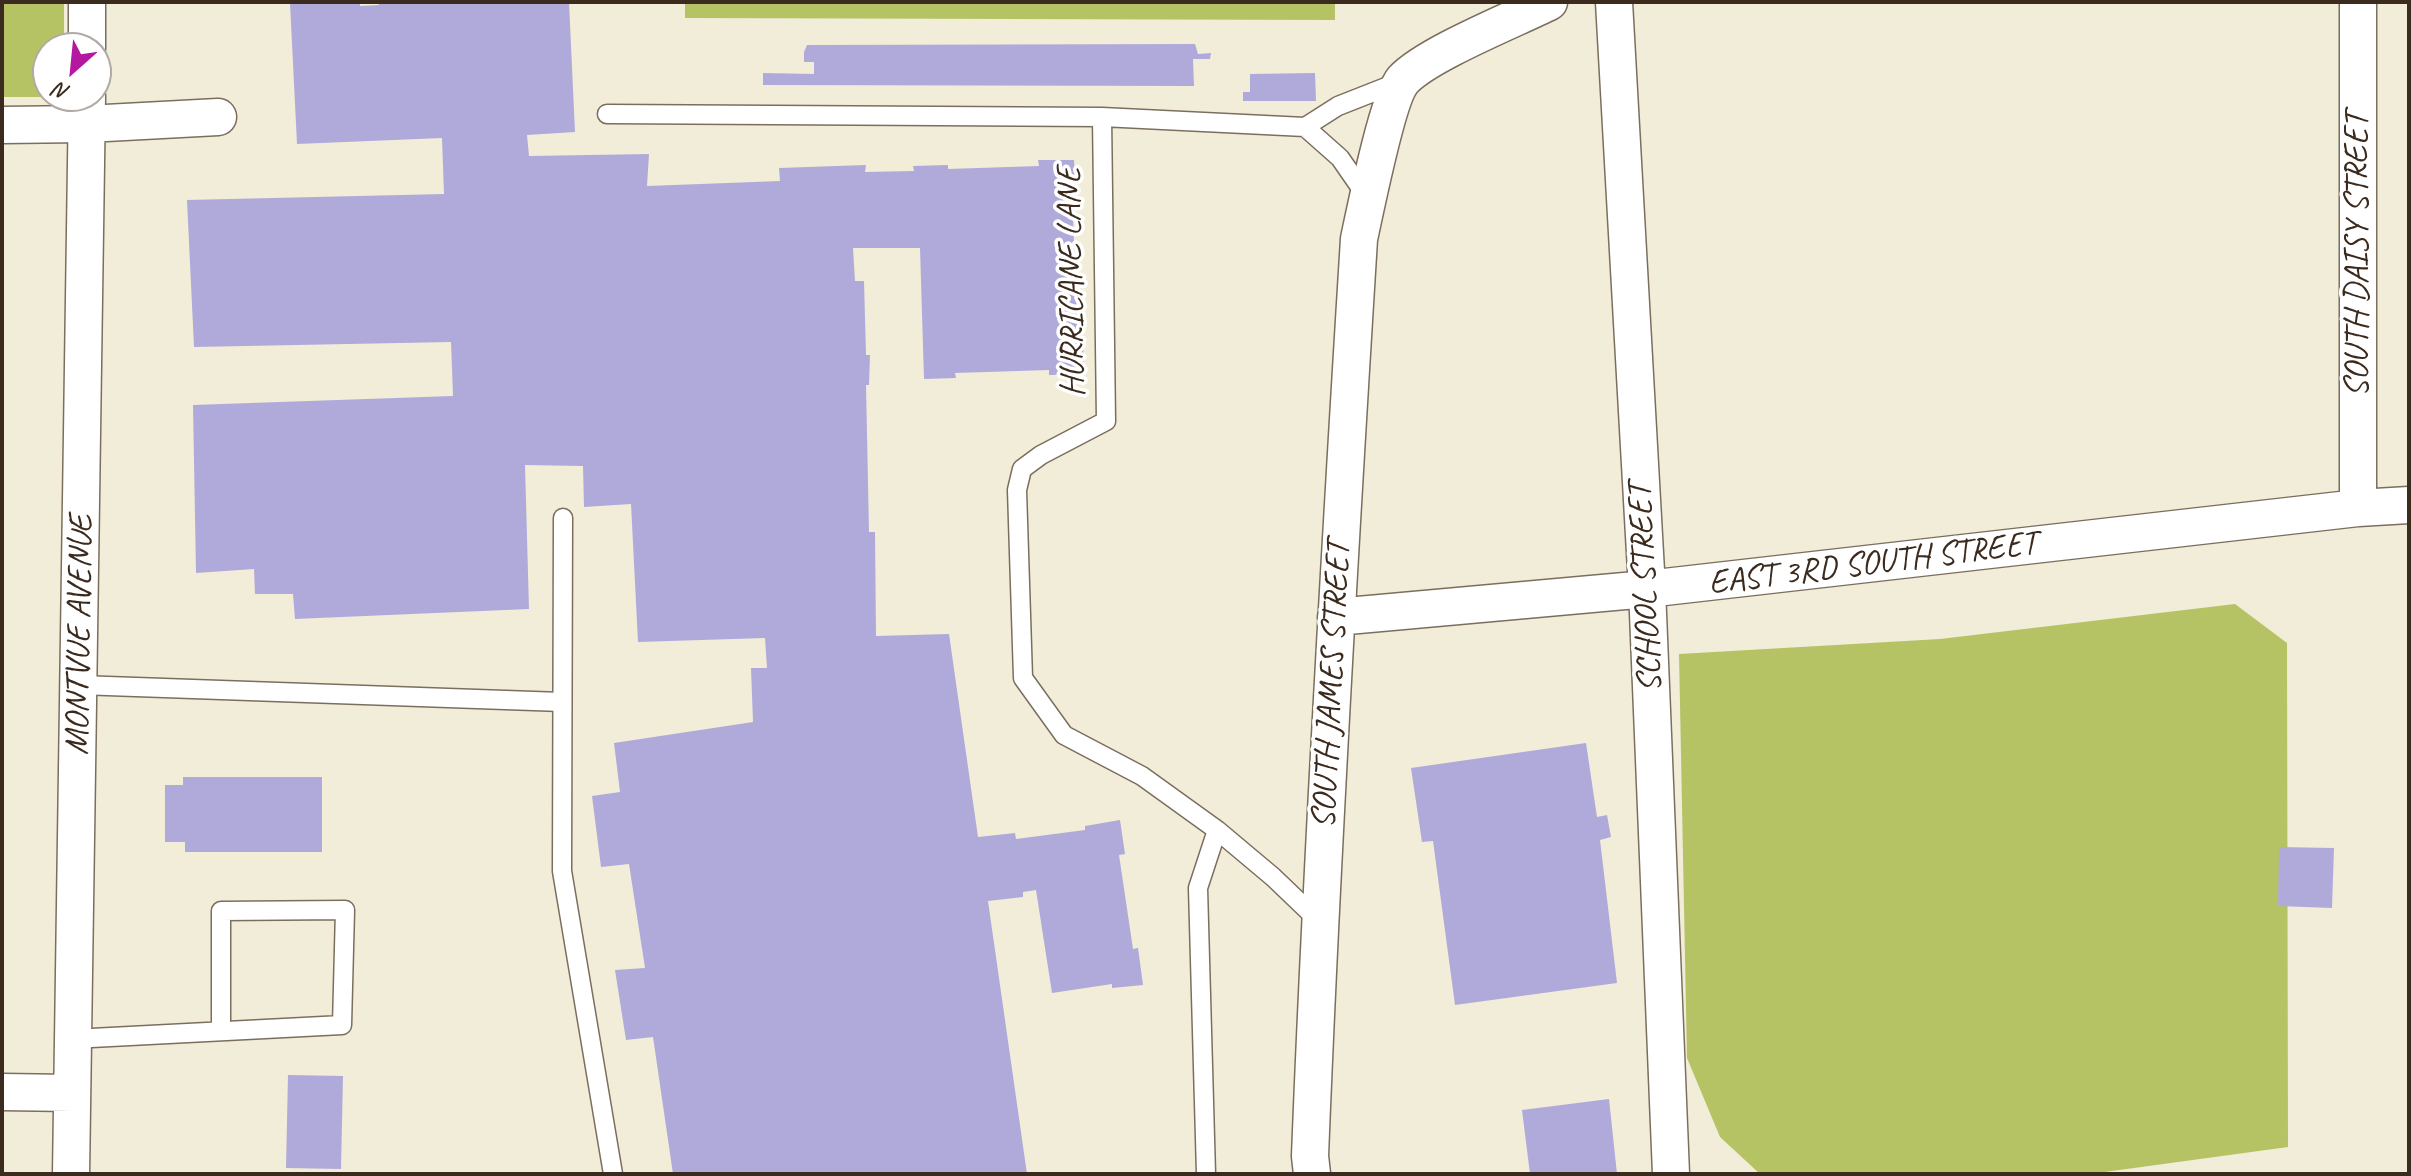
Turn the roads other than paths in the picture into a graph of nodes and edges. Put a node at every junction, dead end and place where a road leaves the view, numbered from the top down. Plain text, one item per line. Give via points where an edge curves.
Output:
1 (87, 2) edge
2 (1549, 2) edge
3 (1614, 2) edge
4 (2358, 2) edge
5 (87, 32) edge
6 (1402, 81) junction
7 (112, 111) edge
8 (76, 112) edge
9 (87, 112) edge
10 (607, 114) dead end
11 (218, 117) dead end
12 (1102, 117) junction
13 (2, 125) edge
14 (1305, 127) junction
15 (1367, 197) junction
16 (2409, 505) edge
17 (2358, 508) junction
18 (563, 518) dead end
19 (1647, 589) junction
20 (1336, 617) junction
21 (79, 685) junction
22 (562, 702) junction
23 (1217, 830) junction
24 (1320, 922) junction
25 (221, 1031) junction
26 (72, 1039) junction
27 (2, 1092) edge
28 (71, 1093) junction
29 (71, 1174) edge
30 (613, 1174) edge
31 (1206, 1174) edge
32 (1312, 1174) edge
33 (1671, 1174) edge

1 - 5 street
2 - 6 street via 1442,54
3 - 19 street, SCHOOL STREET
4 - 17 street, SOUTH DAISY STREET
6 - 14 lane via 1338,106
6 - 15 street, SOUTH JAMES STREET
7 - 11 street
8 - 13 street
9 - 21 street, MONTVUE AVENUE
10 - 12 lane
12 - 14 lane
12 - 23 lane, HURRICANE LANE via 1106,421 1022,469 1017,490 1023,678 1064,735 1142,776
14 - 15 lane via 1340,158
15 - 20 street, SOUTH JAMES STREET via 1359,239
16 - 17 street, EAST 3RD SOUTH STREET
17 - 19 street, EAST 3RD SOUTH STREET
18 - 22 lane
19 - 20 street, EAST 3RD SOUTH STREET
19 - 33 street, SCHOOL STREET
20 - 24 street, SOUTH JAMES STREET
21 - 22 lane
21 - 26 street, MONTVUE AVENUE
22 - 30 lane via 562,871
23 - 24 lane, HURRICANE LANE
23 - 31 lane via 1198,888
24 - 32 street, SOUTH JAMES STREET
25 - 25 lane via 342,1025 345,910 221,911
25 - 26 lane
26 - 28 street, MONTVUE AVENUE
27 - 28 street
28 - 29 street, MONTVUE AVENUE

